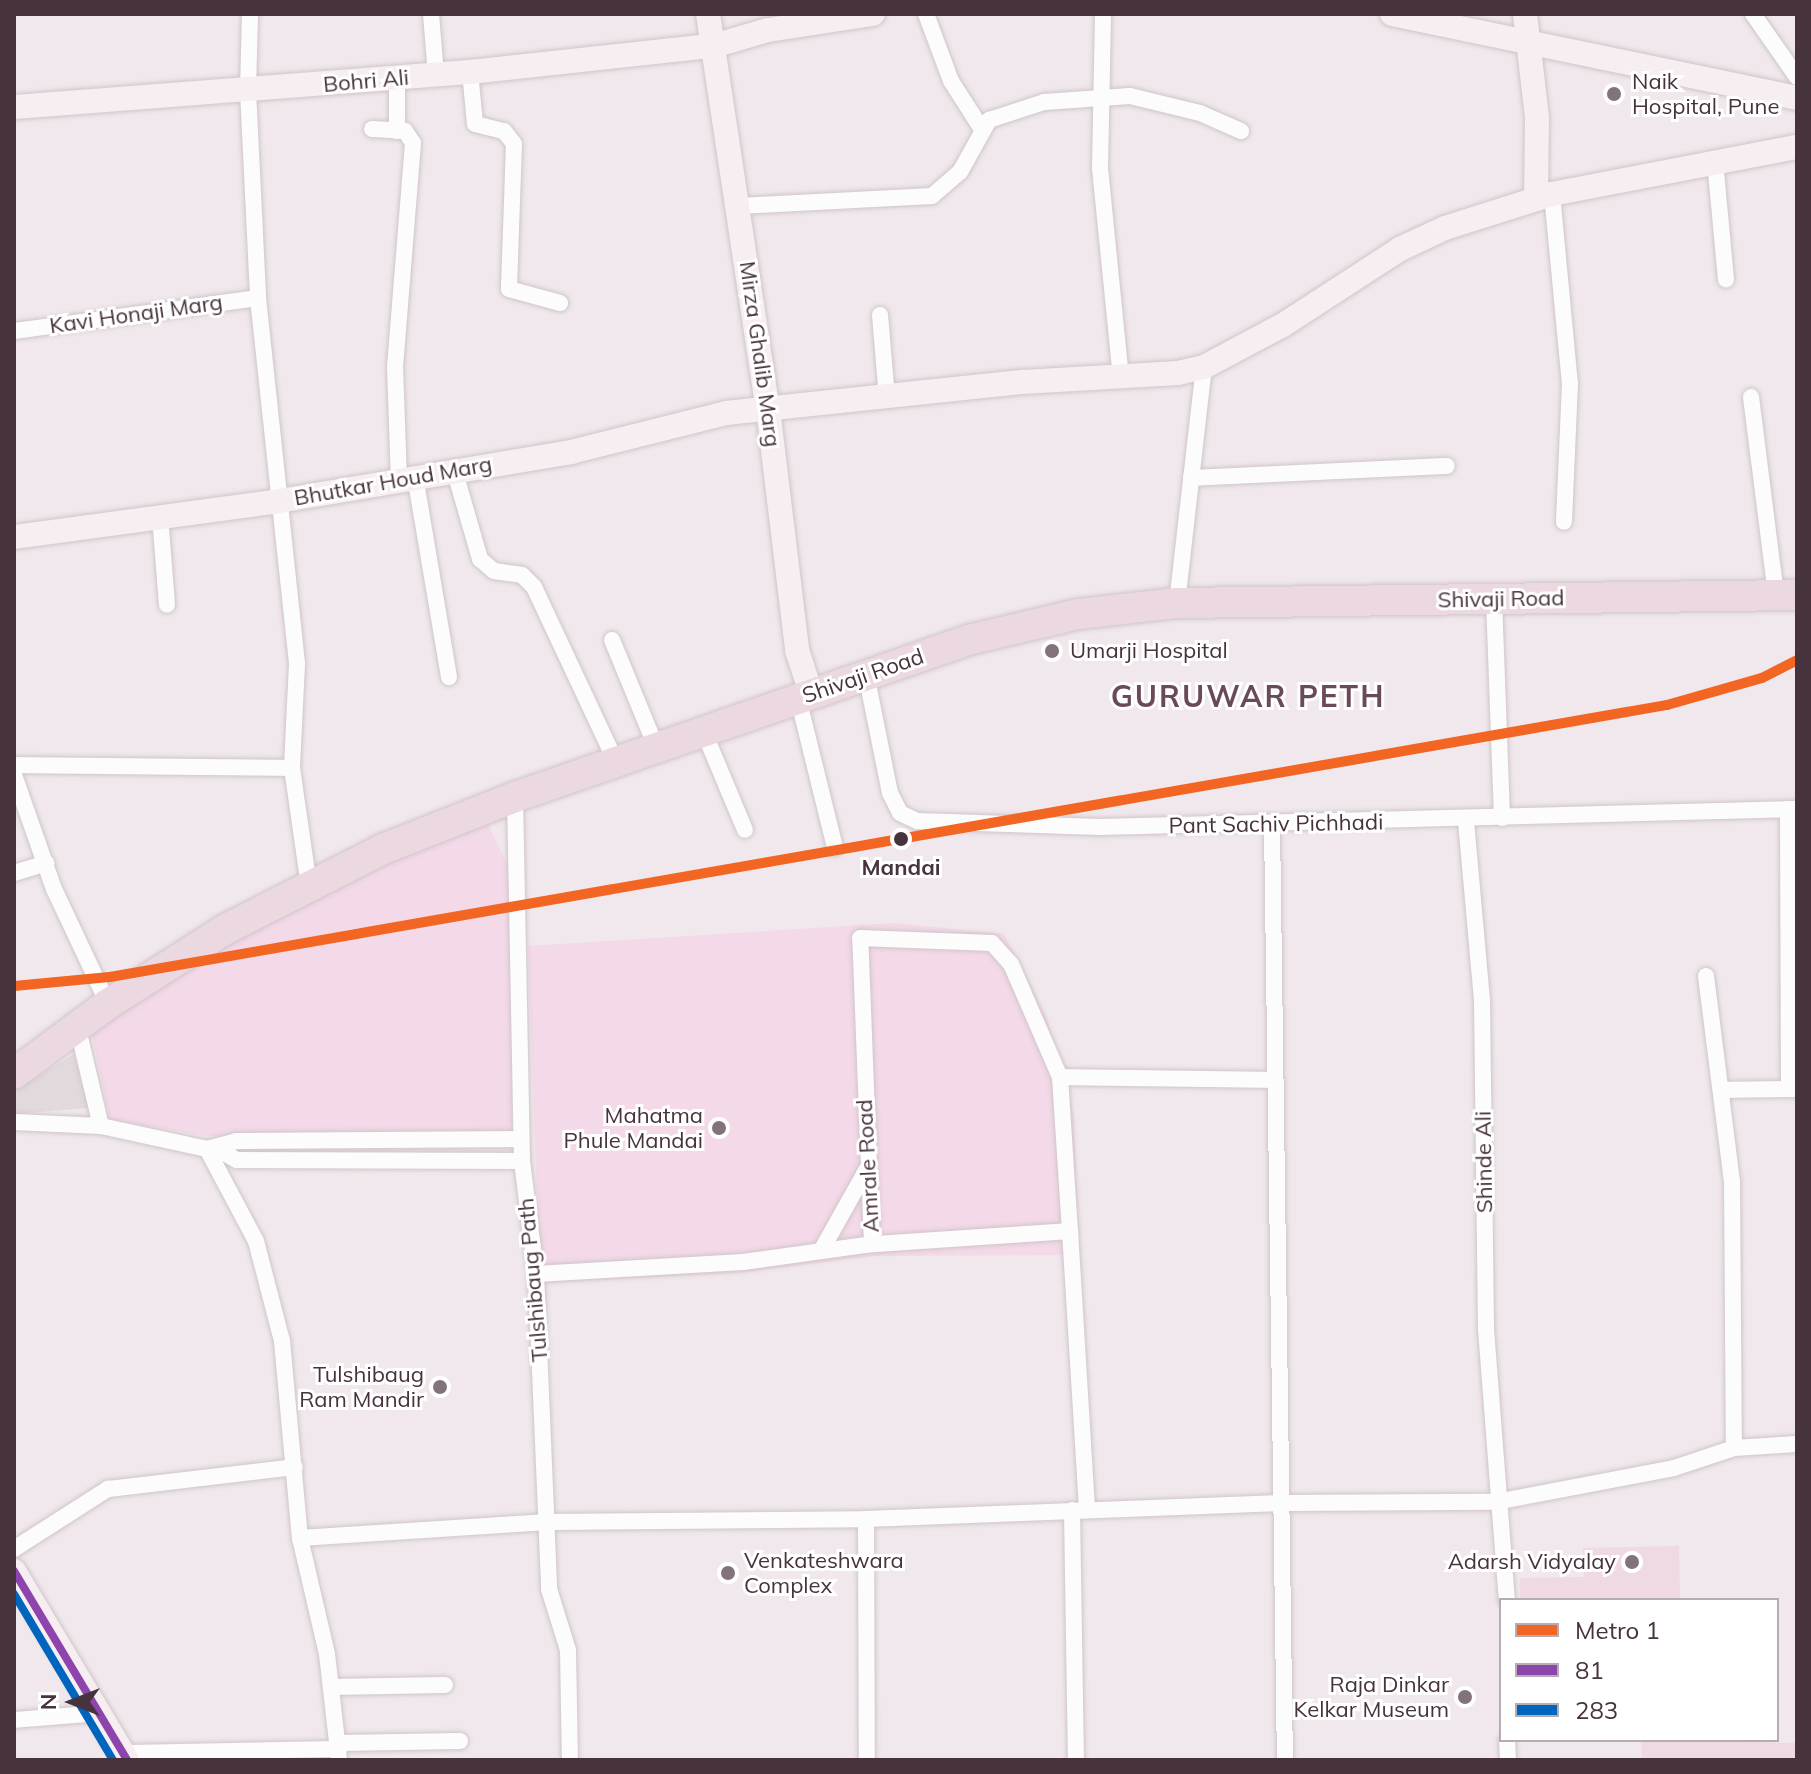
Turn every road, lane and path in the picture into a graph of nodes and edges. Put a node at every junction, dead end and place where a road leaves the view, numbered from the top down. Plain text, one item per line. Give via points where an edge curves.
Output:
1 (250, 14) edge
2 (431, 14) edge
3 (708, 14) edge
4 (873, 14) edge
5 (926, 14) edge
6 (1103, 14) edge
7 (1392, 14) edge
8 (1525, 14) edge
9 (1753, 14) edge
10 (1528, 40) junction
11 (717, 45) junction
12 (470, 72) junction
13 (436, 75) junction
14 (1797, 77) edge
15 (397, 78) junction
16 (248, 91) junction
17 (1097, 98) junction
18 (1797, 98) edge
19 (14, 107) edge
20 (981, 128) junction
21 (372, 129) dead end
22 (397, 131) junction
23 (1241, 131) dead end
24 (1797, 147) edge
25 (1715, 161) junction
26 (1544, 196) junction
27 (739, 206) junction
28 (1726, 279) dead end
29 (258, 298) junction
30 (560, 303) dead end
31 (880, 315) dead end
32 (14, 331) edge
33 (1204, 367) junction
34 (1121, 377) junction
35 (1751, 397) dead end
36 (887, 398) junction
37 (768, 409) junction
38 (1447, 466) dead end
39 (454, 469) junction
40 (407, 478) junction
41 (1191, 478) junction
42 (279, 501) junction
43 (160, 516) junction
44 (1564, 522) dead end
45 (14, 537) edge
46 (1786, 595) edge
47 (1494, 599) junction
48 (1177, 603) junction
49 (167, 605) dead end
50 (612, 640) dead end
51 (866, 674) junction
52 (449, 677) dead end
53 (804, 696) junction
54 (704, 732) junction
55 (657, 749) junction
56 (617, 764) junction
57 (14, 765) edge
58 (292, 768) junction
59 (14, 775) edge
60 (515, 797) junction
61 (1792, 809) edge
62 (1502, 818) junction
63 (1466, 821) junction
64 (1272, 823) junction
65 (745, 830) dead end
66 (835, 847) dead end
67 (46, 863) junction
68 (14, 873) edge
69 (309, 886) junction
70 (1706, 976) dead end
71 (108, 1004) junction
72 (78, 1029) junction
73 (14, 1074) edge
74 (1060, 1077) junction
75 (1273, 1080) junction
76 (1793, 1089) edge
77 (1722, 1090) junction
78 (14, 1122) edge
79 (101, 1126) junction
80 (521, 1139) junction
81 (212, 1149) junction
82 (522, 1161) junction
83 (868, 1168) junction
84 (1070, 1231) junction
85 (872, 1244) junction
86 (821, 1251) junction
87 (536, 1274) junction
88 (1797, 1444) edge
89 (1734, 1448) junction
90 (295, 1467) junction
91 (1496, 1502) junction
92 (1281, 1503) junction
93 (1079, 1509) junction
94 (866, 1519) junction
95 (547, 1522) junction
96 (300, 1538) junction
97 (14, 1549) edge
98 (14, 1571) edge
99 (1507, 1598) edge
100 (445, 1685) dead end
101 (331, 1687) junction
102 (101, 1713) junction
103 (14, 1720) edge
104 (460, 1741) dead end
105 (339, 1751) edge
106 (125, 1757) edge
107 (570, 1760) edge
108 (867, 1760) edge
109 (1076, 1760) edge
110 (1285, 1760) edge

1 - 16 street
2 - 13 street
3 - 11 street, Mirza Ghalib Marg
4 - 11 street, Bohri Ali via 768,30
5 - 20 street via 951,81
6 - 17 street
7 - 10 street
8 - 10 street
9 - 14 street
10 - 18 street via 1571,54
10 - 26 street
11 - 12 street, Bohri Ali
11 - 27 street, Mirza Ghalib Marg
12 - 13 street, Bohri Ali
12 - 30 street via 475,124 504,131 514,144 509,289
13 - 15 street, Bohri Ali
15 - 16 street, Bohri Ali
15 - 22 street
16 - 19 street, Bohri Ali
16 - 29 street
17 - 20 street via 1016,107
17 - 23 street via 1130,96 1172,105
17 - 34 street
20 - 27 street via 960,172 932,196
21 - 22 street
22 - 40 street via 405,131 413,143 395,366
24 - 25 street
25 - 26 street
25 - 28 street
26 - 33 street via 1400,249 1283,325
26 - 44 street via 1570,383
27 - 37 street, Mirza Ghalib Marg
29 - 32 street, Kavi Honaji Marg
29 - 42 street
31 - 36 street
33 - 34 street, Bhutkar Houd Marg
33 - 41 street
34 - 36 street, Bhutkar Houd Marg
35 - 46 street
36 - 37 street, Bhutkar Houd Marg
37 - 39 street, Bhutkar Houd Marg via 726,413 571,452
37 - 53 street, Mirza Ghalib Marg
38 - 41 street
39 - 40 street, Bhutkar Houd Marg
39 - 56 street via 480,559 494,571 522,575 534,587
40 - 42 street, Bhutkar Houd Marg
40 - 52 street
41 - 48 street
42 - 43 street, Bhutkar Houd Marg
42 - 58 street via 297,664
43 - 45 street, Bhutkar Houd Marg
43 - 49 street
46 - 47 highway, Shivaji Road
47 - 48 highway, Shivaji Road
47 - 62 street
48 - 51 highway, Shivaji Road via 1079,614 968,640
50 - 55 street
51 - 53 highway, Shivaji Road
51 - 64 street, Pant Sachiv Pichhadi via 890,793 900,813 917,821 1100,827
53 - 54 highway, Shivaji Road
53 - 66 street
54 - 55 highway, Shivaji Road
54 - 65 street
55 - 56 highway, Shivaji Road
56 - 60 highway, Shivaji Road
57 - 58 street
58 - 69 street
59 - 67 street
60 - 69 highway, Shivaji Road via 383,849
60 - 80 street, Tulshibaug Path
61 - 62 street, Pant Sachiv Pichhadi
61 - 76 street
62 - 63 street, Pant Sachiv Pichhadi
63 - 64 street, Pant Sachiv Pichhadi
63 - 91 street, Shinde Ali via 1482,1001 1486,1329
64 - 75 street
67 - 68 street
67 - 71 street
69 - 71 highway, Shivaji Road via 224,930
70 - 77 street
71 - 72 highway, Shivaji Road
72 - 73 highway, Shivaji Road
72 - 79 street
74 - 75 street
74 - 83 street, Amrale Road via 1011,964 992,943 860,938
74 - 84 street
75 - 92 street
76 - 77 street
77 - 89 street via 1732,1181
78 - 79 street
79 - 81 street
80 - 81 street via 236,1141
80 - 82 street, Tulshibaug Path
81 - 82 street via 237,1160
81 - 90 street via 264,1263 282,1341
82 - 87 street, Tulshibaug Path
83 - 85 street, Amrale Road
83 - 86 street
84 - 85 street, Amrale Road
84 - 93 street
85 - 86 street
86 - 87 street via 743,1262
87 - 95 street, Tulshibaug Path
88 - 89 street
89 - 91 street via 1674,1468
90 - 96 street
90 - 97 street via 108,1489
91 - 92 street
91 - 99 street, Shinde Ali
92 - 93 street
92 - 110 street
93 - 94 street
93 - 109 street
94 - 95 street
94 - 108 street
95 - 96 street
95 - 107 street, Tulshibaug Path via 549,1589 568,1650
96 - 101 street
98 - 102 street
100 - 101 street
101 - 105 street
102 - 103 street
102 - 106 street
104 - 105 street
105 - 106 street

